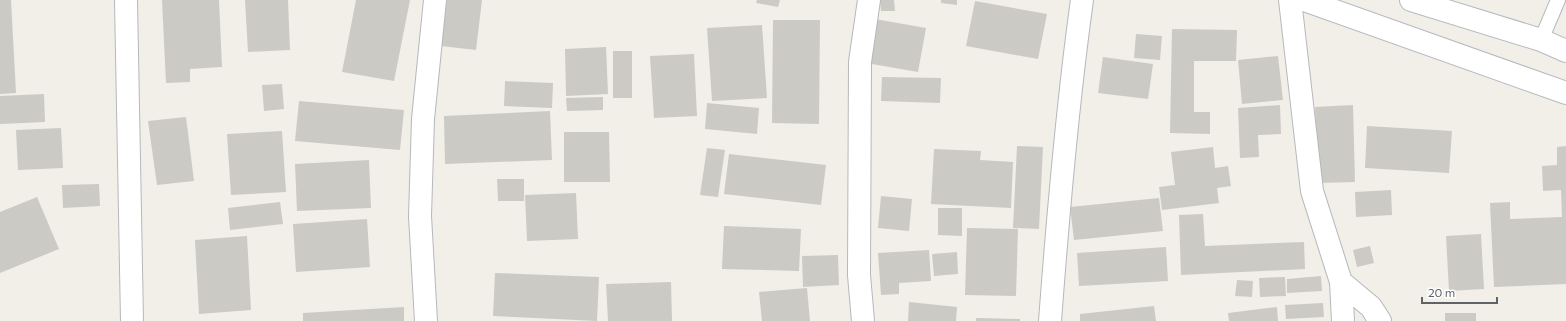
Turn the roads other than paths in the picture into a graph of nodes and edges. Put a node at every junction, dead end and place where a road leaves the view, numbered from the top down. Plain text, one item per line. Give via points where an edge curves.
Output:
1 (126, 0) edge
2 (434, 0) edge
3 (869, 0) edge
4 (1082, 0) edge
5 (1290, 0) edge
6 (1304, 0) edge
7 (1411, 0) edge
8 (1558, 0) edge
9 (1541, 40) junction
10 (1566, 51) edge
11 (1566, 93) edge
12 (1341, 282) junction
13 (132, 321) edge
14 (426, 321) edge
15 (862, 321) edge
16 (1050, 321) edge
17 (1343, 321) edge
18 (1380, 321) edge

1 - 13 street
2 - 14 street via 424,118 420,216
3 - 15 street via 860,62 859,275
4 - 16 street via 1070,86
5 - 12 street via 1312,191
6 - 11 street
7 - 9 street
8 - 9 lane
9 - 10 street
12 - 17 street
12 - 18 street via 1371,307

